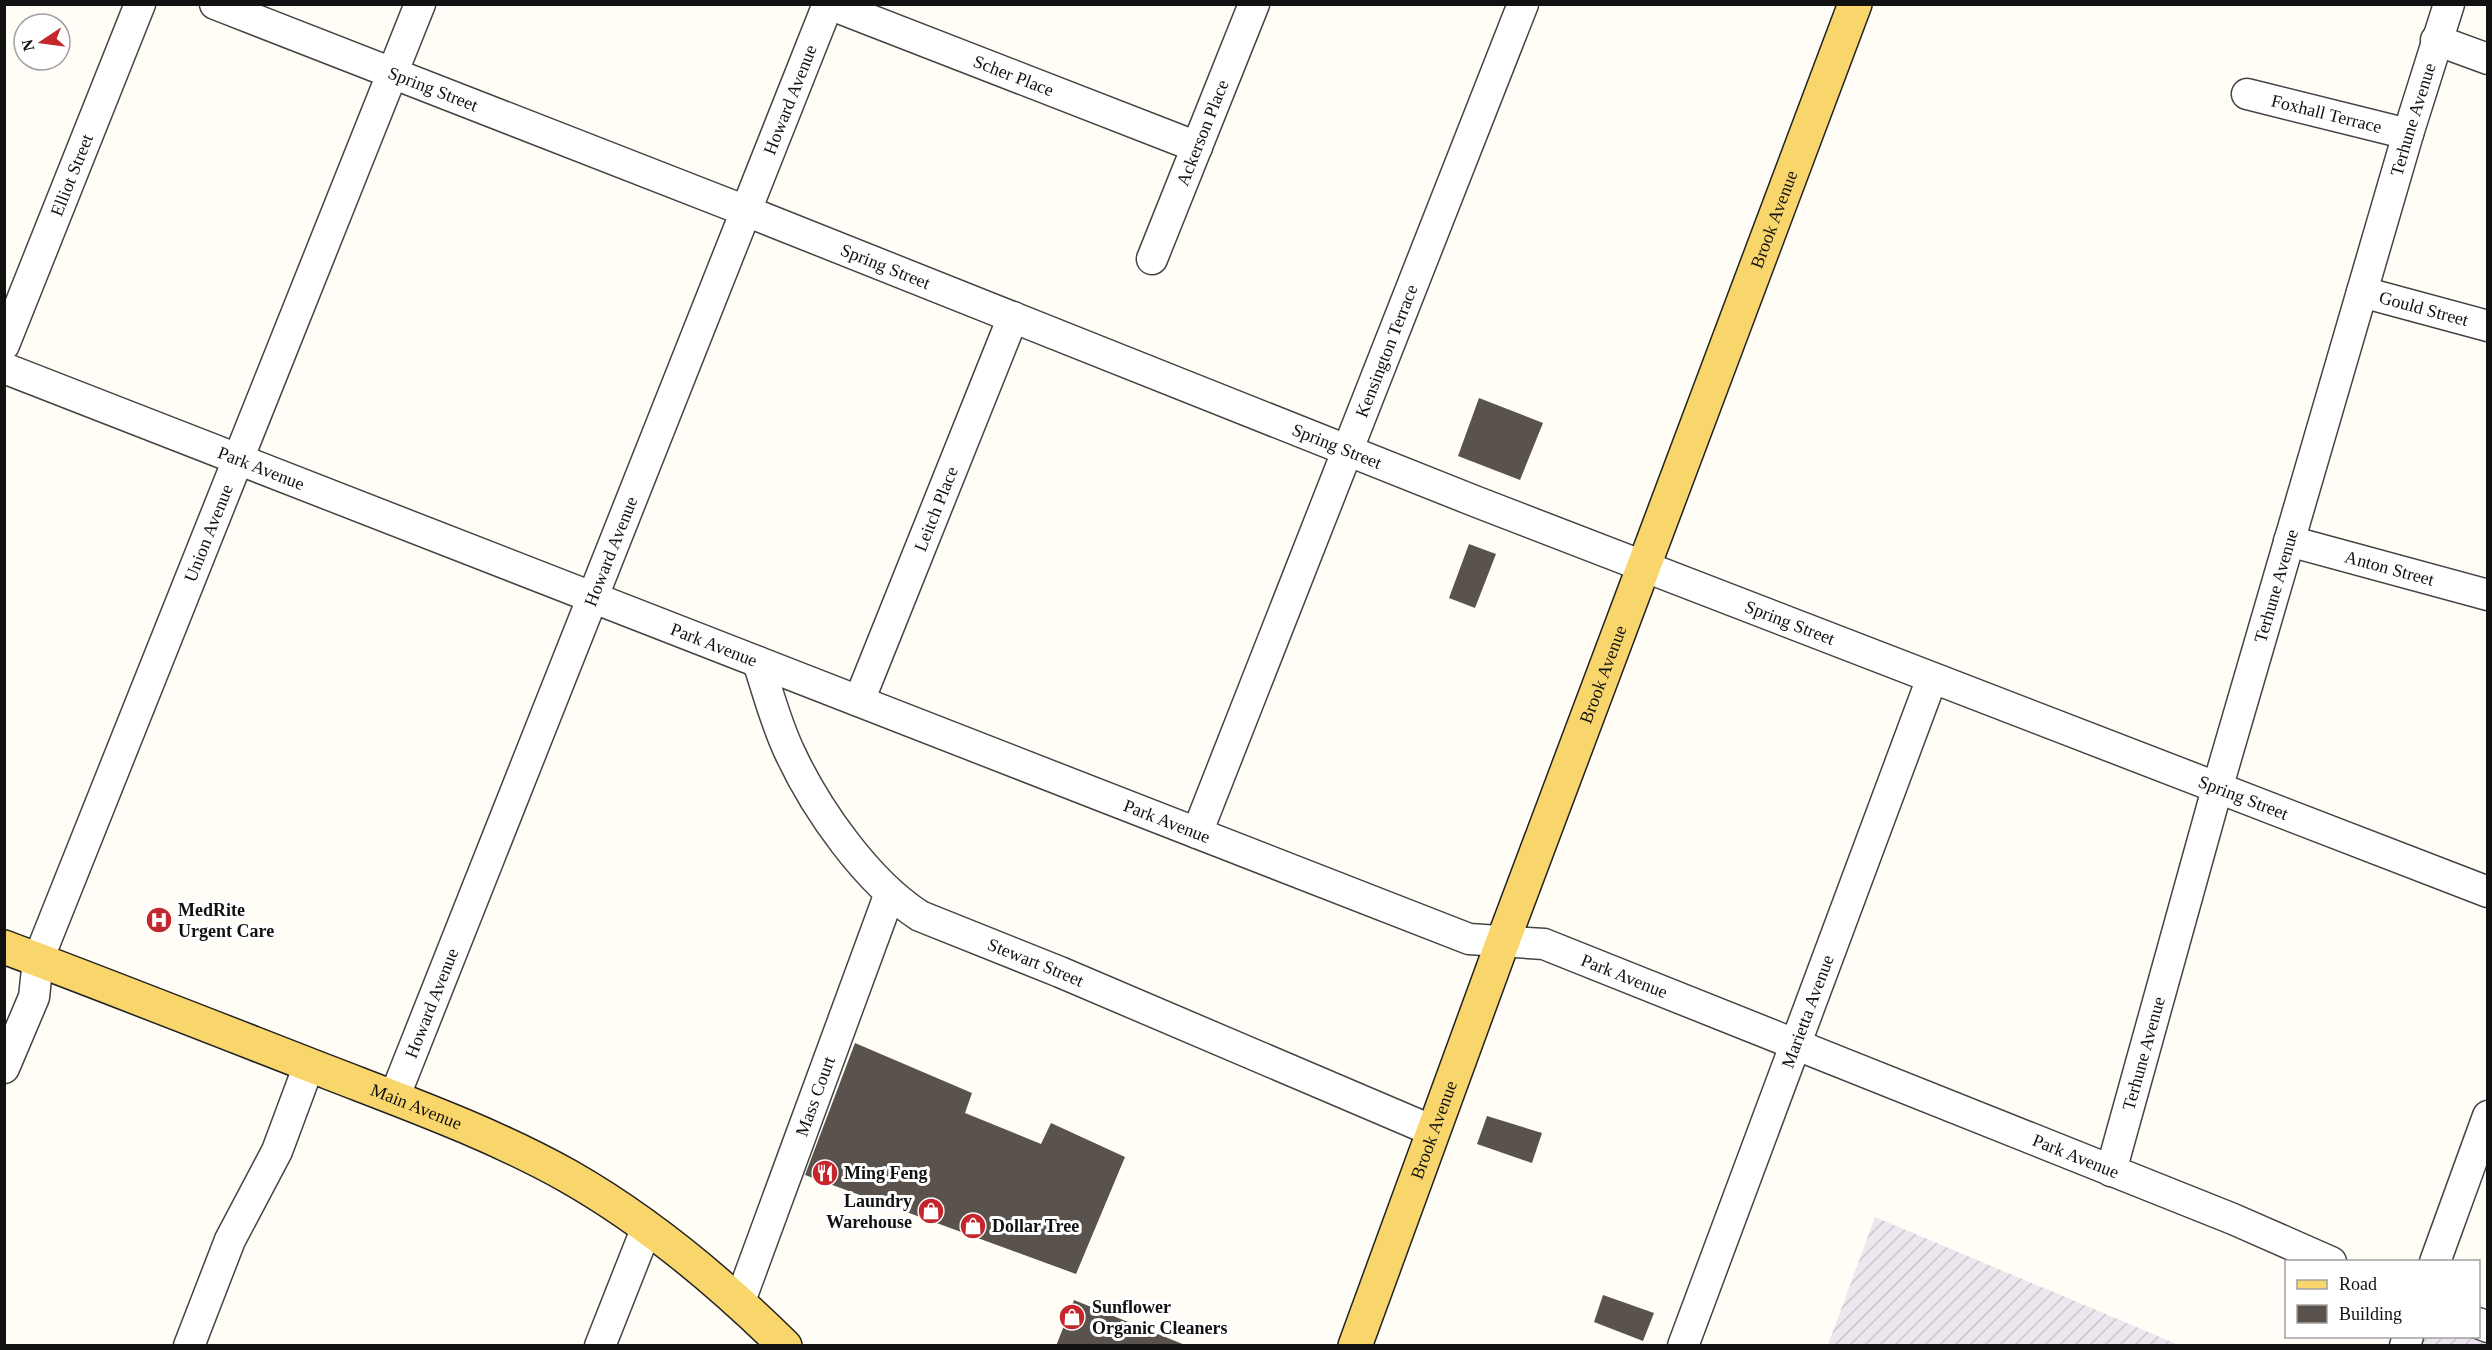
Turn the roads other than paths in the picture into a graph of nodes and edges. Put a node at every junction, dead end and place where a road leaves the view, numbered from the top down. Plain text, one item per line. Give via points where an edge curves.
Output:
1 (140, 4) edge
2 (216, 4) edge
3 (420, 4) edge
4 (828, 4) edge
5 (1254, 4) edge
6 (1523, 4) edge
7 (1855, 4) edge
8 (2449, 4) edge
9 (2436, 40) junction
10 (2487, 59) edge
11 (392, 74) junction
12 (2247, 94) dead end
13 (2408, 134) junction
14 (1197, 147) junction
15 (746, 211) junction
16 (1152, 260) dead end
17 (2362, 292) junction
18 (1013, 317) junction
19 (2487, 326) edge
20 (4, 345) edge
21 (4, 368) edge
22 (1348, 450) junction
23 (239, 459) junction
24 (2289, 540) junction
25 (1644, 567) junction
26 (2487, 594) edge
27 (592, 597) junction
28 (758, 662) junction
29 (1932, 678) junction
30 (859, 701) junction
31 (2217, 789) junction
32 (1197, 833) junction
33 (2474, 887) edge
34 (890, 893) junction
35 (1503, 941) junction
36 (4, 947) edge
37 (38, 960) junction
38 (1795, 1045) junction
39 (309, 1065) junction
40 (4, 1068) edge
41 (394, 1098) junction
42 (2487, 1116) edge
43 (1433, 1131) junction
44 (2111, 1171) junction
45 (647, 1227) junction
46 (2326, 1260) edge
47 (2436, 1260) edge
48 (740, 1301) junction
49 (189, 1346) edge
50 (600, 1346) edge
51 (785, 1346) edge
52 (1355, 1346) edge
53 (1683, 1346) edge

1 - 20 street, Elliot Street
2 - 11 street, Spring Street
3 - 11 street, Union Avenue
4 - 14 street, Scher Place
4 - 15 street, Howard Avenue
5 - 14 street, Ackerson Place
6 - 22 street, Kensington Terrace
7 - 25 main road, Brook Avenue
8 - 9 street, Terhune Avenue
9 - 10 street
9 - 13 street, Terhune Avenue
11 - 15 street, Spring Street
11 - 23 street, Union Avenue
12 - 13 street, Foxhall Terrace
13 - 17 street, Terhune Avenue
14 - 16 street, Ackerson Place
15 - 18 street, Spring Street
15 - 27 street, Howard Avenue
17 - 19 street, Gould Street
17 - 24 street, Terhune Avenue
18 - 22 street, Spring Street
18 - 30 street, Leitch Place
21 - 23 street, Park Avenue
22 - 25 street, Spring Street
22 - 32 street, Kensington Terrace
23 - 27 street, Park Avenue
23 - 37 street, Union Avenue
24 - 26 street, Anton Street
24 - 31 street, Terhune Avenue
25 - 29 street, Spring Street
25 - 35 main road, Brook Avenue
27 - 28 street, Park Avenue
27 - 41 street, Howard Avenue
28 - 30 street, Park Avenue
28 - 34 street, Stewart Street via 789,752 811,793 868,870
29 - 31 street, Spring Street
29 - 38 street, Marietta Avenue
30 - 32 street, Park Avenue
31 - 33 street, Spring Street
31 - 44 street, Terhune Avenue
32 - 35 street, Park Avenue via 1469,939
34 - 43 street, Stewart Street via 920,916
34 - 48 street, Mass Court
35 - 38 street, Park Avenue via 1544,944
35 - 43 main road, Brook Avenue
36 - 37 main road, Main Avenue
37 - 39 main road, Main Avenue
37 - 40 street, Union Avenue via 33,997
38 - 44 street, Park Avenue
38 - 53 street, Marietta Avenue
39 - 41 main road, Main Avenue
39 - 49 street via 277,1151 231,1239
41 - 45 main road, Main Avenue via 553,1168
42 - 47 street
43 - 52 main road, Brook Avenue
44 - 46 street, Park Avenue
45 - 48 main road, Main Avenue
45 - 50 street
48 - 51 main road, Main Avenue

